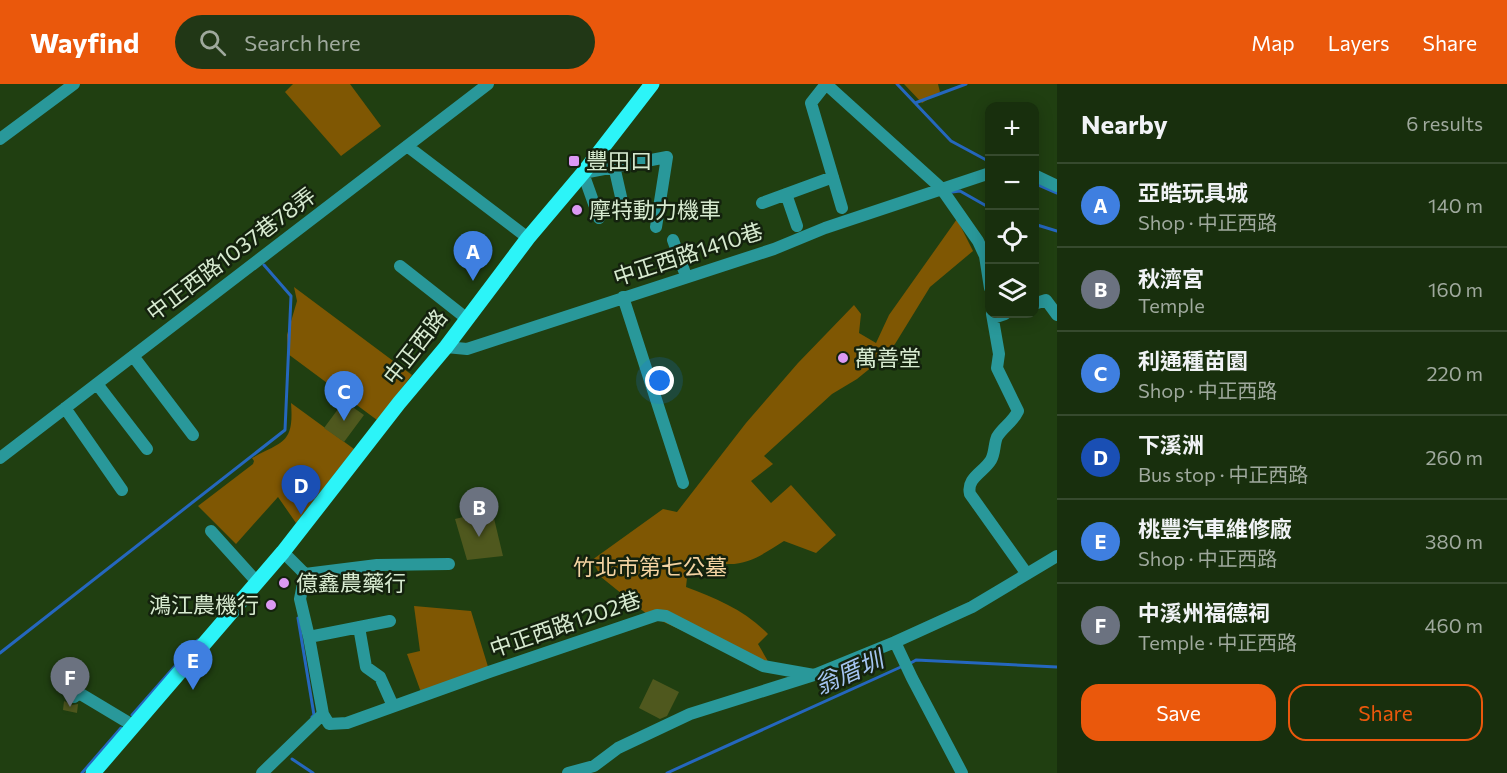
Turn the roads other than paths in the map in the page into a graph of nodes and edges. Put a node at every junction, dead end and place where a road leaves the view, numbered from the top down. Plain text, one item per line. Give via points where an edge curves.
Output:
1 (74, 84) edge
2 (488, 84) edge
3 (652, 84) edge
4 (826, 84) edge
5 (0, 140) edge
6 (407, 146) junction
7 (614, 166) junction
8 (584, 173) junction
9 (985, 175) edge
10 (833, 177) junction
11 (1039, 177) edge
12 (1057, 186) edge
13 (941, 188) junction
14 (786, 194) junction
15 (762, 202) dead end
16 (842, 208) dead end
17 (624, 210) dead end
18 (599, 218) dead end
19 (797, 226) dead end
20 (656, 227) dead end
21 (528, 237) junction
22 (673, 240) dead end
23 (986, 264) edge
24 (400, 266) dead end
25 (686, 276) junction
26 (623, 297) junction
27 (1039, 303) edge
28 (1057, 315) edge
29 (466, 318) junction
30 (992, 318) edge
31 (446, 347) junction
32 (133, 356) junction
33 (97, 384) junction
34 (65, 408) junction
35 (193, 435) dead end
36 (147, 449) dead end
37 (0, 458) edge
38 (683, 483) dead end
39 (122, 490) dead end
40 (211, 531) dead end
41 (284, 552) junction
42 (1057, 556) edge
43 (449, 564) dead end
44 (305, 574) junction
45 (1027, 574) junction
46 (257, 582) junction
47 (390, 621) dead end
48 (358, 627) junction
49 (309, 637) junction
50 (896, 642) junction
51 (814, 675) junction
52 (74, 697) dead end
53 (393, 706) junction
54 (322, 714) junction
55 (134, 726) junction
56 (93, 773) edge
57 (262, 773) edge
58 (568, 773) edge
59 (962, 773) edge

1 - 5 street
2 - 6 street, 中正西路1037巷78弄
3 - 8 main road, 中正西路
4 - 10 street via 811,103
4 - 13 street
6 - 21 street
6 - 32 street, 中正西路1037巷78弄
7 - 8 street
7 - 17 street
7 - 20 street via 667,157
8 - 18 street
8 - 21 main road, 中正西路
9 - 13 street, 中正西路1410巷
10 - 14 street
10 - 16 street
11 - 12 street
13 - 23 street via 978,242
13 - 25 street, 中正西路1410巷 via 774,249
14 - 15 street
14 - 19 street
21 - 29 main road, 中正西路
22 - 25 street
24 - 29 street
25 - 26 street, 中正西路1410巷
26 - 31 street, 中正西路1410巷 via 467,349
26 - 38 street
27 - 28 street via 1046,300
29 - 31 main road, 中正西路
30 - 45 street via 999,354 997,368 1018,411 997,437 993,457 969,488
31 - 41 main road, 中正西路
32 - 33 street, 中正西路1037巷78弄
32 - 35 street
33 - 34 street, 中正西路1037巷78弄
33 - 36 street
34 - 37 street, 中正西路1037巷78弄
34 - 39 street
40 - 46 street
41 - 44 street
41 - 46 main road, 中正西路
42 - 45 street
43 - 44 street via 377,565
44 - 49 street via 300,599
45 - 50 street via 972,607
46 - 55 main road, 中正西路
47 - 48 street
48 - 49 street
48 - 53 street via 366,667 380,676
49 - 54 street
50 - 51 street
50 - 59 street
51 - 53 street, 中正西路1202巷 via 763,666 666,616 657,615
51 - 58 street via 690,714 618,748 594,766
52 - 55 street via 79,693
53 - 54 street, 中正西路1202巷 via 347,723 329,724
54 - 57 street
55 - 56 main road, 中正西路

